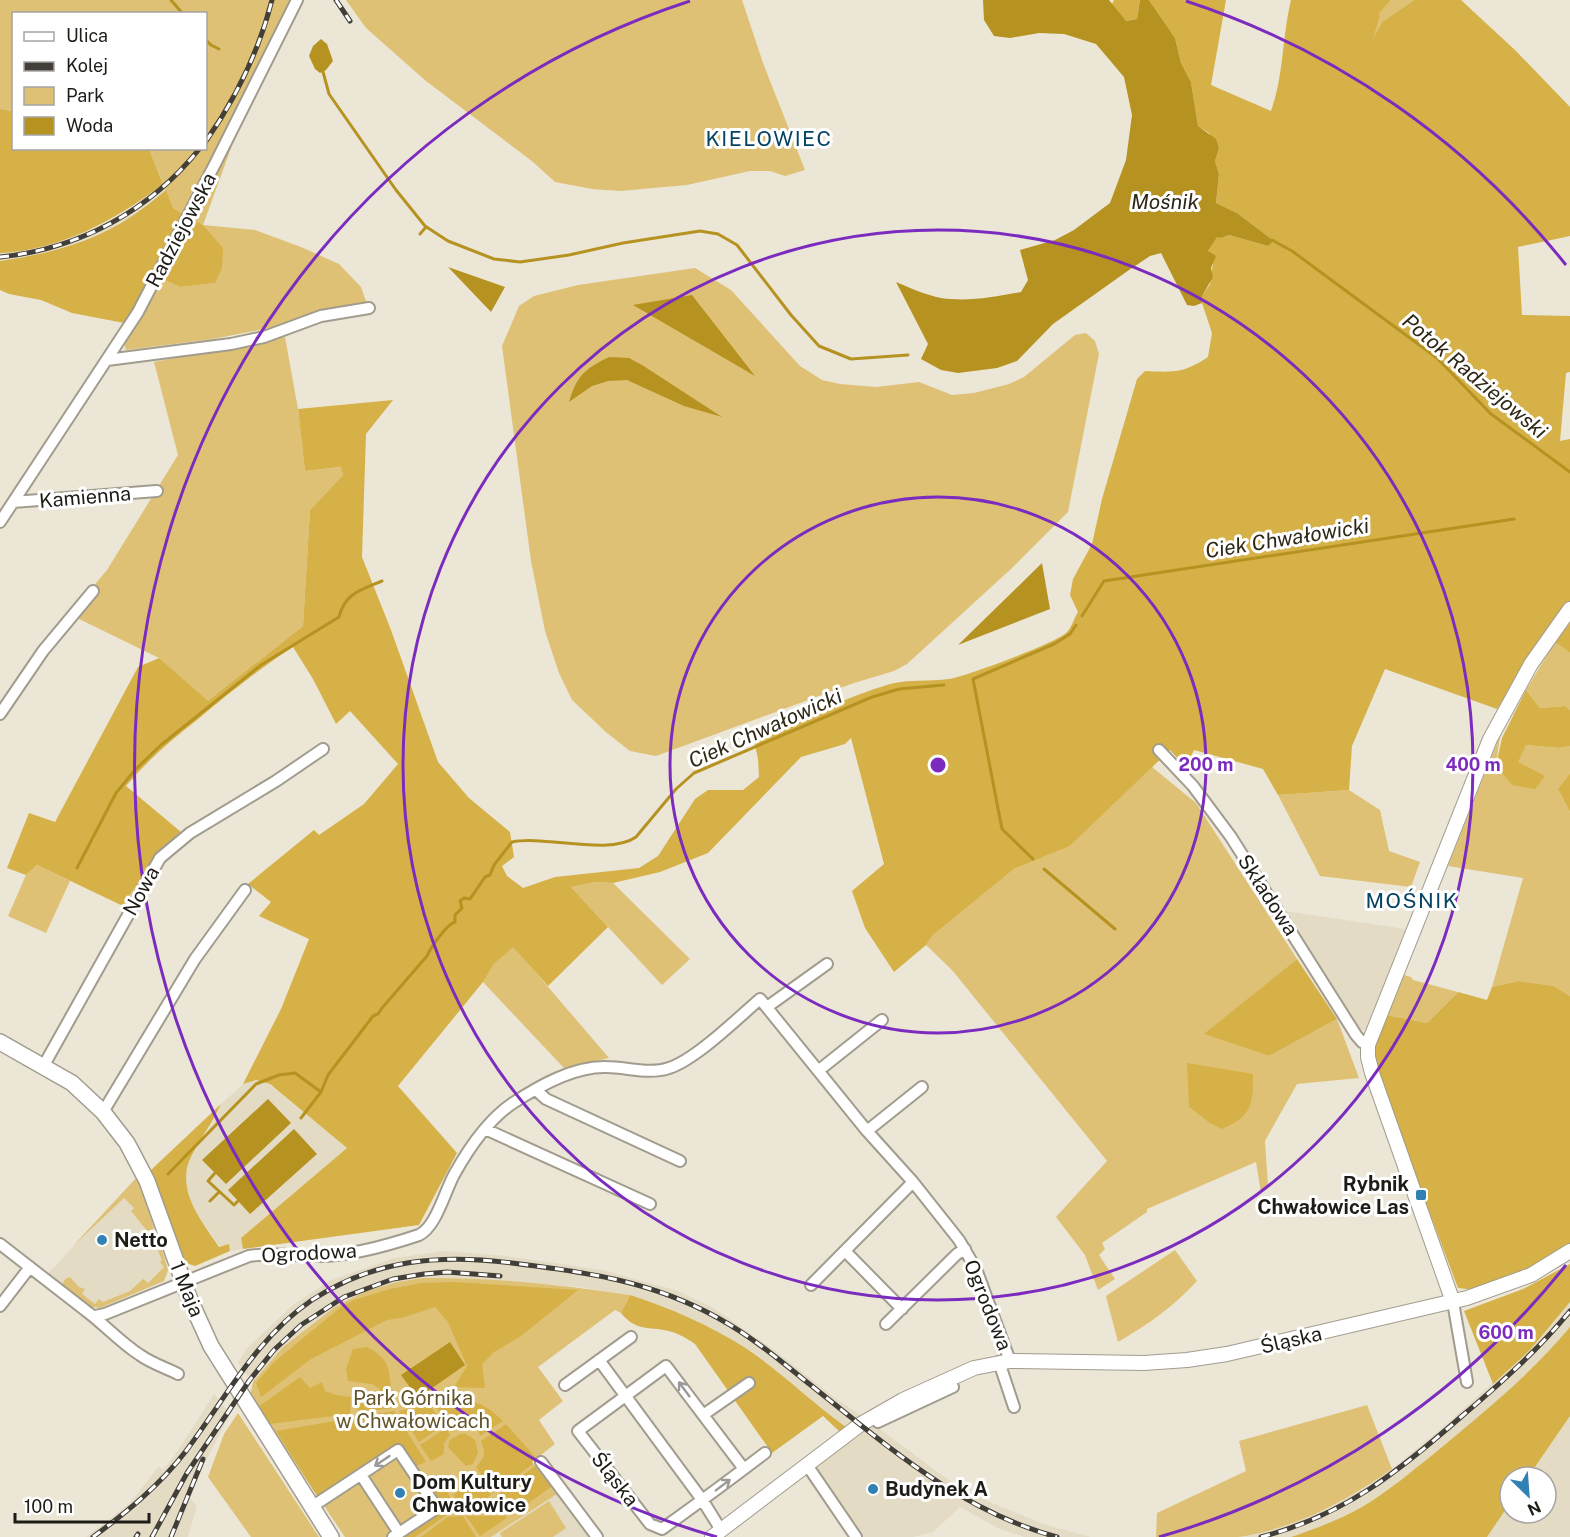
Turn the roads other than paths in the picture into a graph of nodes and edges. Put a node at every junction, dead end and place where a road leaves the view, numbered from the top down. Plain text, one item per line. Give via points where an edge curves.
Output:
1 (297, 0) edge
2 (369, 308) dead end
3 (106, 360) junction
4 (157, 491) dead end
5 (13, 502) junction
6 (0, 522) edge
7 (93, 591) dead end
8 (1570, 609) edge
9 (0, 714) edge
10 (323, 749) dead end
11 (1159, 750) dead end
12 (245, 890) dead end
13 (827, 964) dead end
14 (767, 1007) junction
15 (882, 1020) dead end
16 (0, 1042) edge
17 (1368, 1045) junction
18 (44, 1065) junction
19 (818, 1071) junction
20 (921, 1087) dead end
21 (536, 1090) junction
22 (103, 1112) junction
23 (485, 1130) junction
24 (867, 1131) junction
25 (680, 1161) dead end
26 (913, 1182) junction
27 (650, 1204) dead end
28 (0, 1244) edge
29 (965, 1249) junction
30 (845, 1251) junction
31 (1570, 1251) edge
32 (30, 1267) junction
33 (183, 1282) junction
34 (810, 1285) dead end
35 (1453, 1302) junction
36 (0, 1306) edge
37 (902, 1309) junction
38 (95, 1316) junction
39 (886, 1324) dead end
40 (631, 1337) dead end
41 (599, 1360) junction
42 (1004, 1362) junction
43 (178, 1374) dead end
44 (1467, 1382) dead end
45 (749, 1383) dead end
46 (565, 1385) dead end
47 (953, 1387) dead end
48 (625, 1395) junction
49 (1014, 1407) dead end
50 (704, 1415) junction
51 (875, 1415) junction
52 (765, 1453) dead end
53 (541, 1462) dead end
54 (807, 1465) junction
55 (744, 1469) junction
56 (361, 1475) junction
57 (703, 1501) junction
58 (313, 1506) junction
59 (717, 1534) edge
60 (396, 1535) edge
61 (330, 1537) edge
62 (597, 1537) edge
63 (856, 1537) edge

1 - 3 street, Radziejowska via 138,312
2 - 3 street via 321,316 264,337 231,344
3 - 5 street, Radziejowska
4 - 5 street, Kamienna
5 - 6 street, Radziejowska
7 - 9 street via 43,651
8 - 17 street via 1531,664 1490,739
10 - 18 street, Nowa via 190,832 160,858
11 - 17 street, Składowa via 1208,804 1356,1035
12 - 22 street via 195,959
13 - 14 street, Ogrodowa
14 - 19 street, Ogrodowa
14 - 21 street, Ogrodowa via 760,999 690,1057 670,1068 651,1072 587,1068
15 - 19 street
16 - 18 main road, 1 Maja
17 - 35 street via 1372,1073
18 - 22 main road, 1 Maja via 72,1083
19 - 24 street, Ogrodowa
20 - 24 street
21 - 23 street, Ogrodowa via 504,1109
21 - 25 street
22 - 33 main road, 1 Maja via 127,1143 147,1181
23 - 27 street
23 - 33 street, Ogrodowa via 455,1173 423,1233 346,1254 249,1256
24 - 26 street, Ogrodowa
26 - 29 street, Ogrodowa
26 - 30 street
28 - 32 street
29 - 37 street, Ogrodowa
29 - 42 street, Ogrodowa via 981,1281
30 - 34 street
30 - 37 street
31 - 35 street, Śląska via 1531,1275
32 - 36 street
32 - 38 street
33 - 38 street, Ogrodowa
33 - 58 main road, 1 Maja via 227,1375
35 - 42 street, Śląska via 1197,1359 1144,1363
35 - 44 street
37 - 39 street, Ogrodowa
38 - 43 street via 141,1357
40 - 41 street
41 - 46 street
41 - 48 street, Śląska
42 - 49 street
42 - 51 street, Śląska via 956,1375
45 - 50 street
47 - 51 street via 878,1422
50 -> 48 street, Śląska via 666,1366
48 - 57 street, Śląska
48 - 57 street, Śląska via 578,1431 650,1524 662,1529
50 - 55 street, Śląska
51 - 54 street, Śląska
52 - 55 street, Śląska
53 - 62 street
54 - 59 street, Śląska
54 - 63 street
57 -> 55 street, Śląska
56 - 58 street
56 - 60 street
60 -> 56 street via 437,1508 398,1450
57 - 59 street, Śląska
58 - 61 main road, 1 Maja

